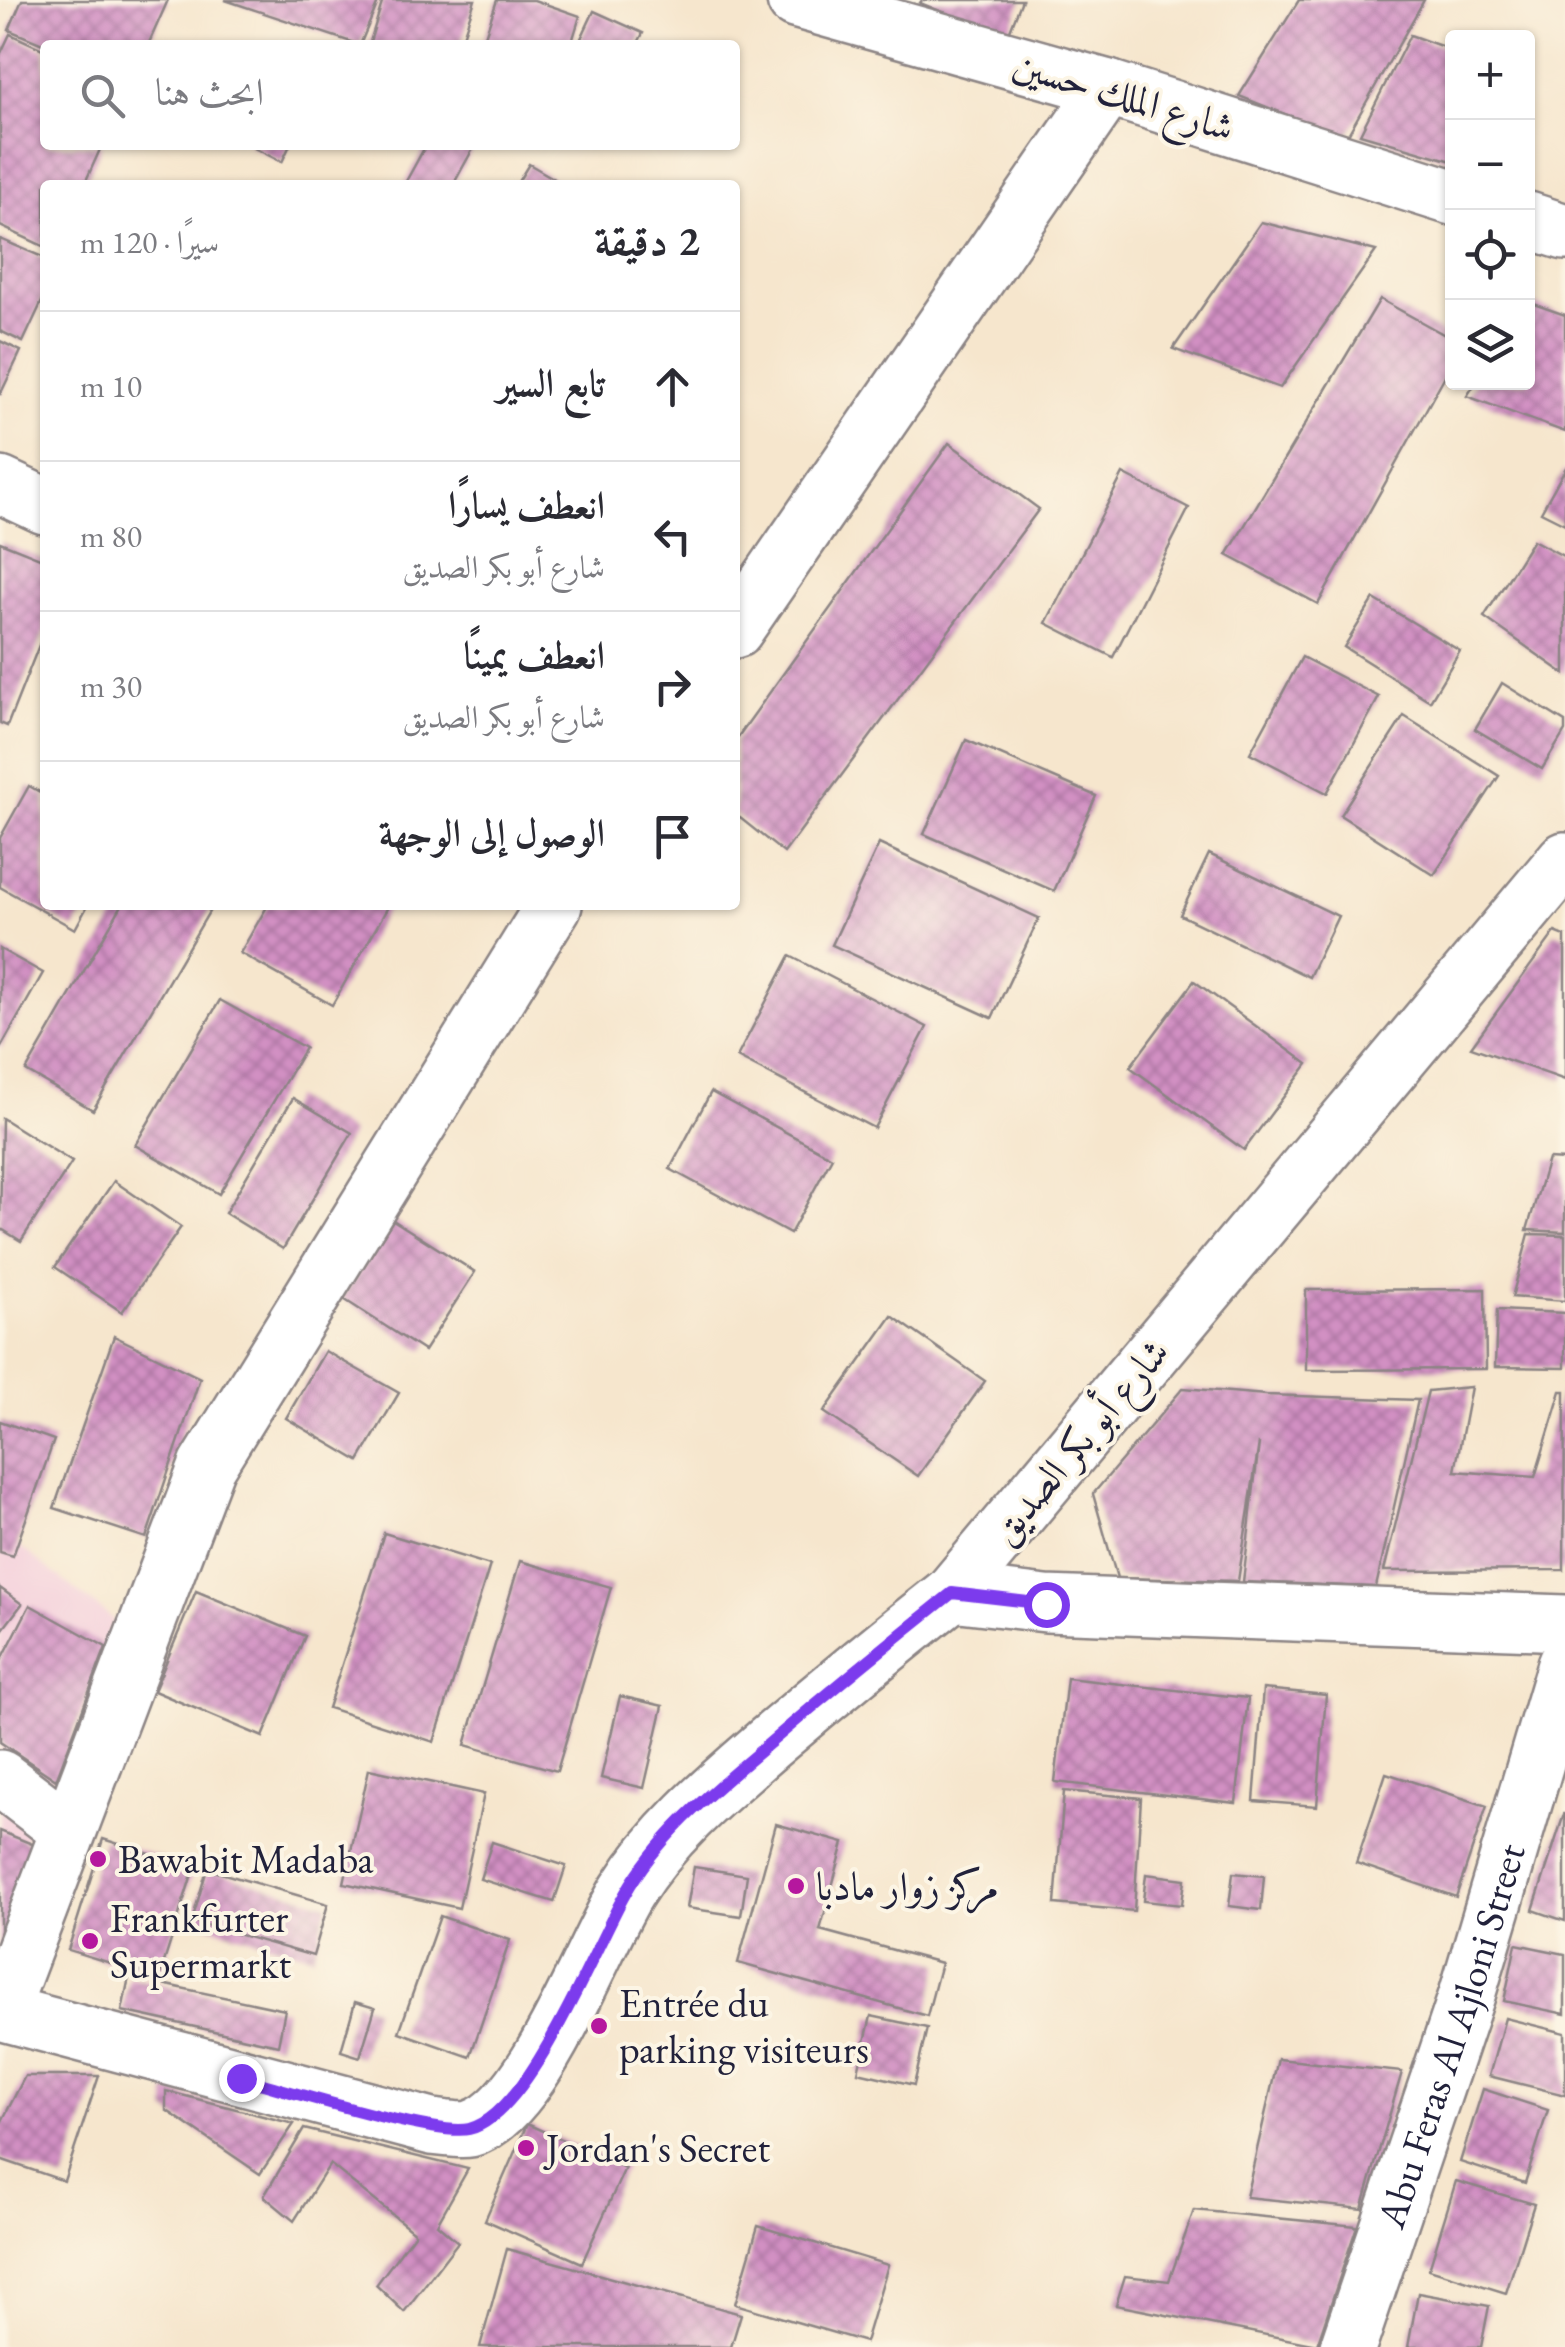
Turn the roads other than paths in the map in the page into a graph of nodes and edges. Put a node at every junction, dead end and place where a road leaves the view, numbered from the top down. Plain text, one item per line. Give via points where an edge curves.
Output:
1 (794, 0) edge
2 (1108, 88) junction
3 (1445, 194) edge
4 (1535, 222) edge
5 (1565, 232) edge
6 (0, 485) edge
7 (40, 504) edge
8 (740, 623) edge
9 (1565, 860) edge
10 (551, 910) edge
11 (952, 1593) junction
12 (1565, 1623) edge
13 (1565, 1664) edge
14 (0, 1778) edge
15 (68, 1830) junction
16 (0, 2012) edge
17 (1348, 2347) edge

1 - 2 street, شارع الملك حسين
2 - 3 street, شارع الملك حسين
2 - 8 street
4 - 5 street
6 - 7 street
9 - 11 street, شارع أبو بكر الصديق
10 - 15 street via 207,1466
11 - 12 street via 1046,1604
11 - 16 street, شارع أبو بكر الصديق via 682,1820 627,1890 524,2082 502,2112 469,2129 432,2127
13 - 17 street, Abu Feras Al Ajloni Street via 1467,1995
14 - 15 street
15 - 16 street

